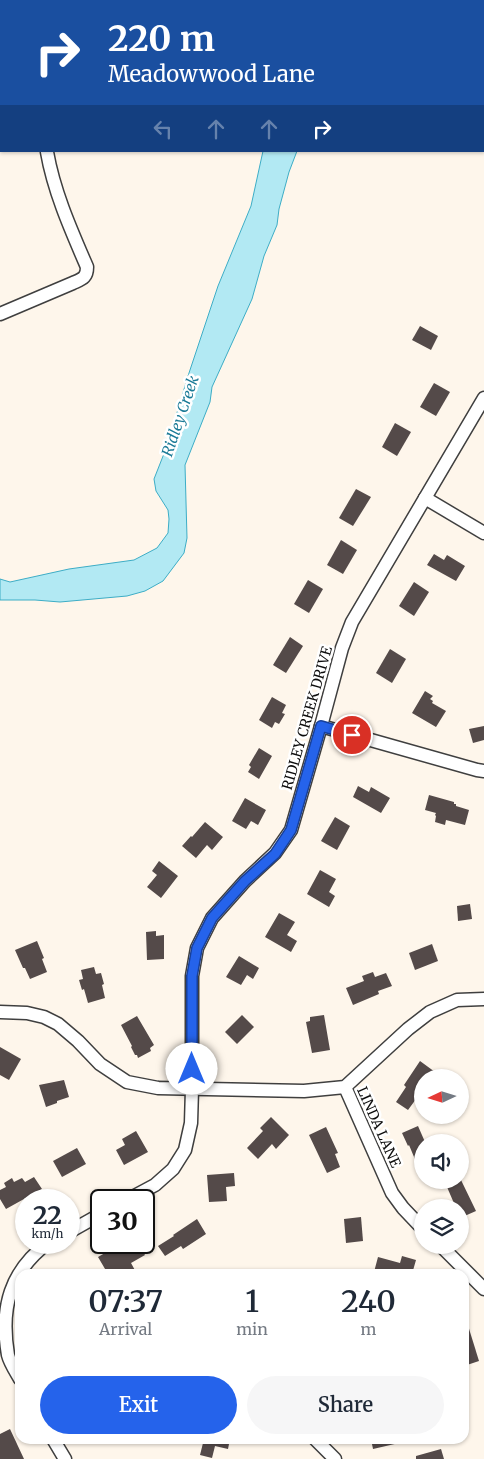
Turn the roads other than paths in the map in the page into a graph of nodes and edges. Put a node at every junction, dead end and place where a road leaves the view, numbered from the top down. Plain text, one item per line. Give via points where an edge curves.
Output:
1 (47, 152) edge
2 (0, 314) edge
3 (484, 398) edge
4 (425, 498) junction
5 (484, 533) edge
6 (321, 726) junction
7 (484, 771) edge
8 (484, 999) edge
9 (0, 1012) edge
10 (345, 1087) junction
11 (192, 1089) junction
12 (148, 1189) edge
13 (414, 1219) edge
14 (34, 1254) edge
15 (449, 1254) edge
16 (20, 1269) edge
17 (464, 1269) edge
18 (469, 1274) edge
19 (15, 1277) edge
20 (484, 1289) edge
21 (15, 1369) edge
22 (56, 1444) edge
23 (320, 1444) edge
24 (65, 1459) edge
25 (334, 1459) edge

1 - 2 street via 87,274
3 - 4 street, RIDLEY CREEK DRIVE
4 - 5 street
4 - 6 street, RIDLEY CREEK DRIVE via 352,622
6 - 7 street
6 - 11 street, RIDLEY CREEK DRIVE via 291,830 275,854 212,918 197,948 192,976
8 - 10 street via 457,1000 430,1012 408,1028
9 - 11 street via 27,1013 58,1024 100,1064 127,1082 158,1088
10 - 11 street
10 - 13 street, LINDA LANE via 392,1193
11 - 12 street, RIDLEY CREEK DRIVE via 191,1124 185,1150 174,1169
14 - 16 street
15 - 17 street
18 - 20 street
19 - 21 street via 3,1312 2,1331
22 - 24 street
23 - 25 street

